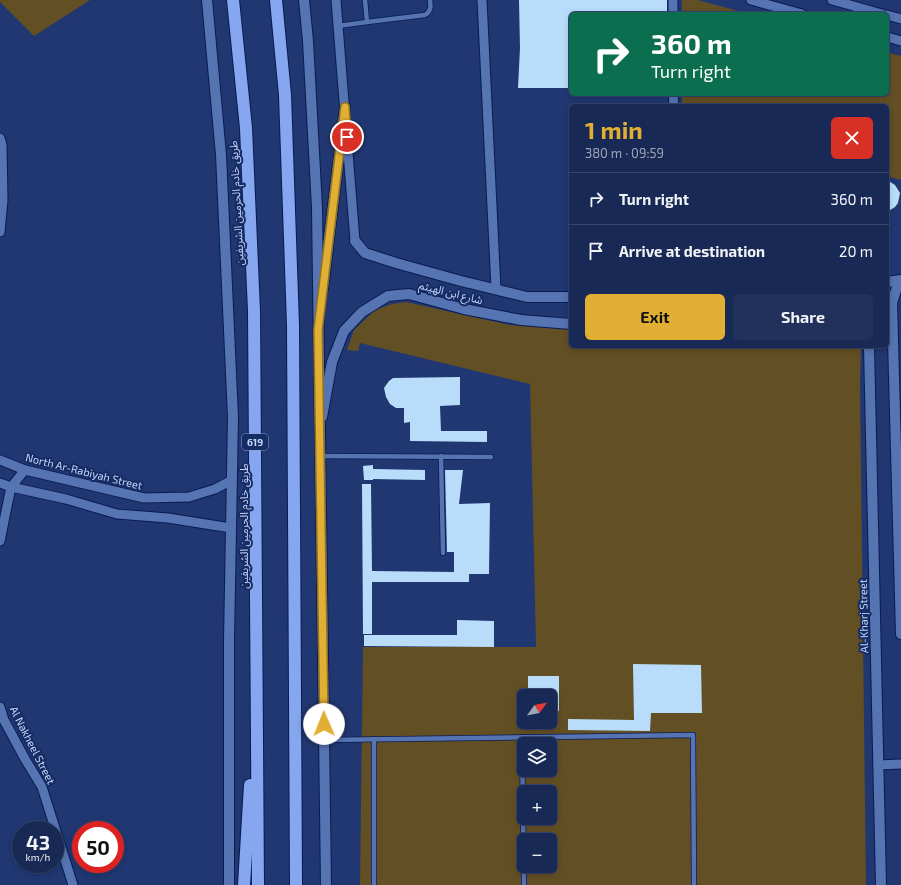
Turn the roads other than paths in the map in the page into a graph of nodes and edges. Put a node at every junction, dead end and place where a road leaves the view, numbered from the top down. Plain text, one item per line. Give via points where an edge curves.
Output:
1 (207, 0) edge
2 (233, 0) edge
3 (276, 0) edge
4 (304, 0) edge
5 (336, 0) edge
6 (365, 0) edge
7 (430, 0) edge
8 (482, 0) edge
9 (673, 0) edge
10 (751, 0) edge
11 (832, 0) edge
12 (673, 12) edge
13 (795, 12) edge
14 (875, 12) edge
15 (889, 16) edge
16 (901, 19) edge
17 (367, 22) junction
18 (338, 26) junction
19 (889, 38) edge
20 (901, 41) edge
21 (345, 107) junction
22 (0, 138) edge
23 (0, 232) edge
24 (355, 241) joint
25 (900, 280) edge
26 (889, 282) edge
27 (496, 290) junction
28 (569, 297) edge
29 (893, 302) edge
30 (569, 324) edge
31 (318, 330) junction
32 (869, 348) edge
33 (320, 430) junction
34 (320, 456) junction
35 (441, 456) junction
36 (491, 457) dead end
37 (0, 460) edge
38 (25, 470) junction
39 (232, 480) junction
40 (0, 483) edge
41 (11, 487) junction
42 (231, 528) junction
43 (0, 541) edge
44 (443, 553) dead end
45 (900, 560) edge
46 (901, 634) edge
47 (257, 668) junction
48 (0, 707) edge
49 (517, 737) edge
50 (522, 737) edge
51 (374, 739) junction
52 (324, 740) junction
53 (901, 764) edge
54 (878, 765) junction
55 (523, 777) edge
56 (73, 885) edge
57 (229, 885) edge
58 (244, 885) edge
59 (258, 885) edge
60 (296, 885) edge
61 (326, 885) edge
62 (374, 885) edge
63 (524, 885) edge
64 (694, 885) edge
65 (880, 885) edge

1 - 39 main road via 221,155 233,417
2 - 47 highway, طريق خادم الحرمين الشريفين / 619 via 246,128 254,311
3 - 60 highway via 285,95 293,325
4 - 31 main road via 317,208
5 - 18 street
6 - 17 lane
7 - 17 lane via 430,12 425,15
8 - 27 street
9 - 12 street
10 - 13 street
11 - 14 street
15 - 16 street
17 - 18 lane
18 - 21 street
19 - 20 street
21 - 24 street
21 - 31 main road
22 - 23 street via 3,200
24 - 27 main road, شارع ابن الهيثم via 365,253
25 - 26 main road
25 - 29 main road
27 - 28 main road, شارع ابن الهيثم via 527,297
29 - 45 main road
30 - 33 main road, شارع ابن الهيثم via 521,320 464,309 410,294 388,296 362,312 344,331 332,362
31 - 33 main road
32 - 54 main road, Al-Kharj Street
33 - 34 main road
34 - 35 lane
34 - 52 main road
35 - 36 lane
35 - 44 lane
37 - 38 street, North Ar-Rabiyah Street
38 - 39 street, North Ar-Rabiyah Street via 144,498 189,497 215,489
38 - 41 street
39 - 42 main road
40 - 41 street
41 - 42 street via 117,514 168,518
41 - 43 street
42 - 57 main road
45 - 46 main road
47 - 58 highway
47 - 59 highway, طريق خادم الحرمين الشريفين / 619
48 - 56 street, Al Nakheel Street via 4,720 42,787
49 - 51 lane
50 - 64 lane via 693,735
51 - 52 lane
51 - 62 lane
52 - 61 main road
53 - 54 street
54 - 65 main road, Al-Kharj Street
55 - 63 lane

